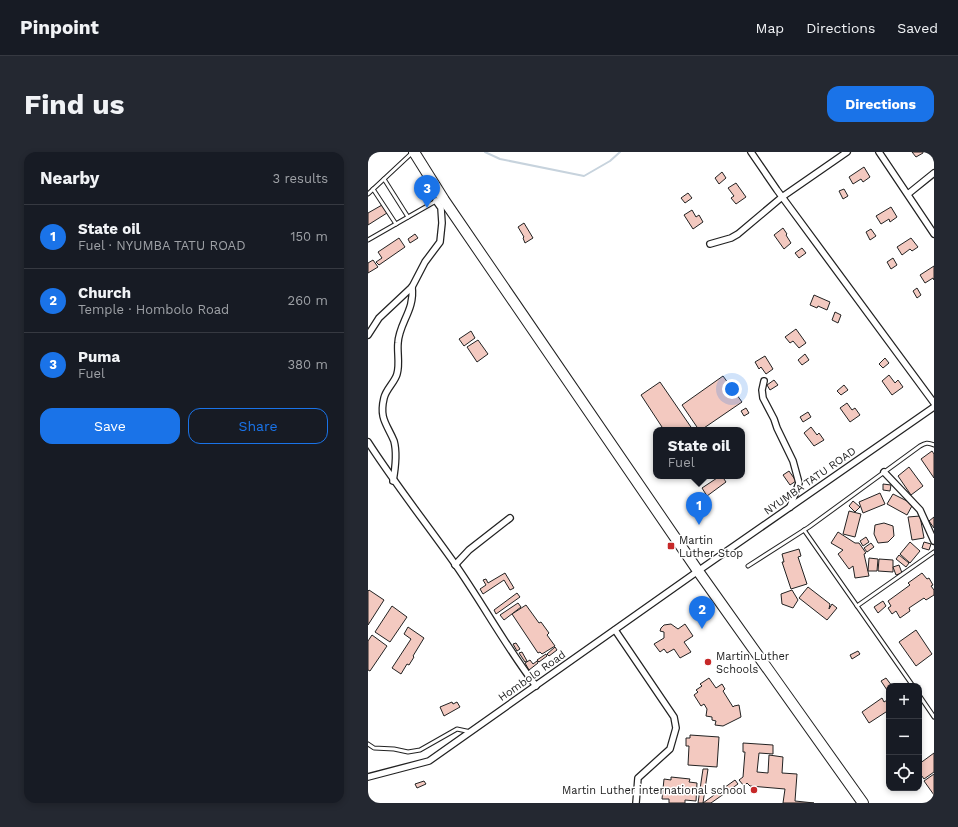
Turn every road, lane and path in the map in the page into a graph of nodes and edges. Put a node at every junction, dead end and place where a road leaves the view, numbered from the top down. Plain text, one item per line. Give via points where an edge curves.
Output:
1 (413, 152) edge
2 (751, 152) edge
3 (847, 152) edge
4 (879, 152) edge
5 (934, 173) edge
6 (384, 179) junction
7 (373, 189) junction
8 (368, 194) edge
9 (908, 194) junction
10 (782, 197) junction
11 (439, 199) junction
12 (408, 217) junction
13 (396, 224) junction
14 (934, 234) edge
15 (368, 240) edge
16 (710, 244) dead end
17 (412, 287) junction
18 (368, 335) edge
19 (764, 381) dead end
20 (934, 403) edge
21 (934, 407) edge
22 (368, 442) edge
23 (934, 445) edge
24 (884, 472) junction
25 (393, 481) junction
26 (790, 507) junction
27 (510, 518) dead end
28 (804, 530) junction
29 (934, 541) edge
30 (934, 552) edge
31 (455, 565) junction
32 (748, 566) dead end
33 (698, 571) junction
34 (857, 606) junction
35 (614, 630) junction
36 (911, 683) edge
37 (536, 686) junction
38 (922, 699) edge
39 (934, 717) edge
40 (471, 732) junction
41 (368, 744) edge
42 (368, 777) edge
43 (636, 803) edge
44 (863, 803) edge

1 - 6 lane
1 - 11 highway
2 - 10 street
3 - 10 street
4 - 9 street
5 - 9 street
6 - 7 lane
6 - 12 lane
7 - 8 lane
7 - 13 lane
9 - 14 street
10 - 16 street via 732,238
10 - 20 street
11 - 12 lane
11 - 17 street via 442,223 440,242
11 - 33 highway
12 - 13 lane
13 - 15 lane
17 - 18 street via 379,318
17 - 25 street via 411,308 398,342 397,374 384,397 382,416 394,442
19 - 26 street via 762,398 793,461 799,482
21 - 26 street, NYUMBA TATU ROAD
22 - 25 street
23 - 24 lane via 925,443
24 - 28 lane
24 - 29 street via 920,510
25 - 31 street
26 - 33 street, NYUMBA TATU ROAD
27 - 31 street
28 - 32 lane
28 - 34 lane
30 - 34 lane
31 - 37 street via 518,663
33 - 35 street, Hombolo Road
33 - 44 highway
34 - 36 lane
35 - 37 street, Hombolo Road
35 - 43 street via 674,717 676,728 670,749 638,778
37 - 40 street, Hombolo Road
38 - 39 lane
40 - 41 lane via 457,729 420,750 408,752 374,748
40 - 42 street, Hombolo Road via 429,761

